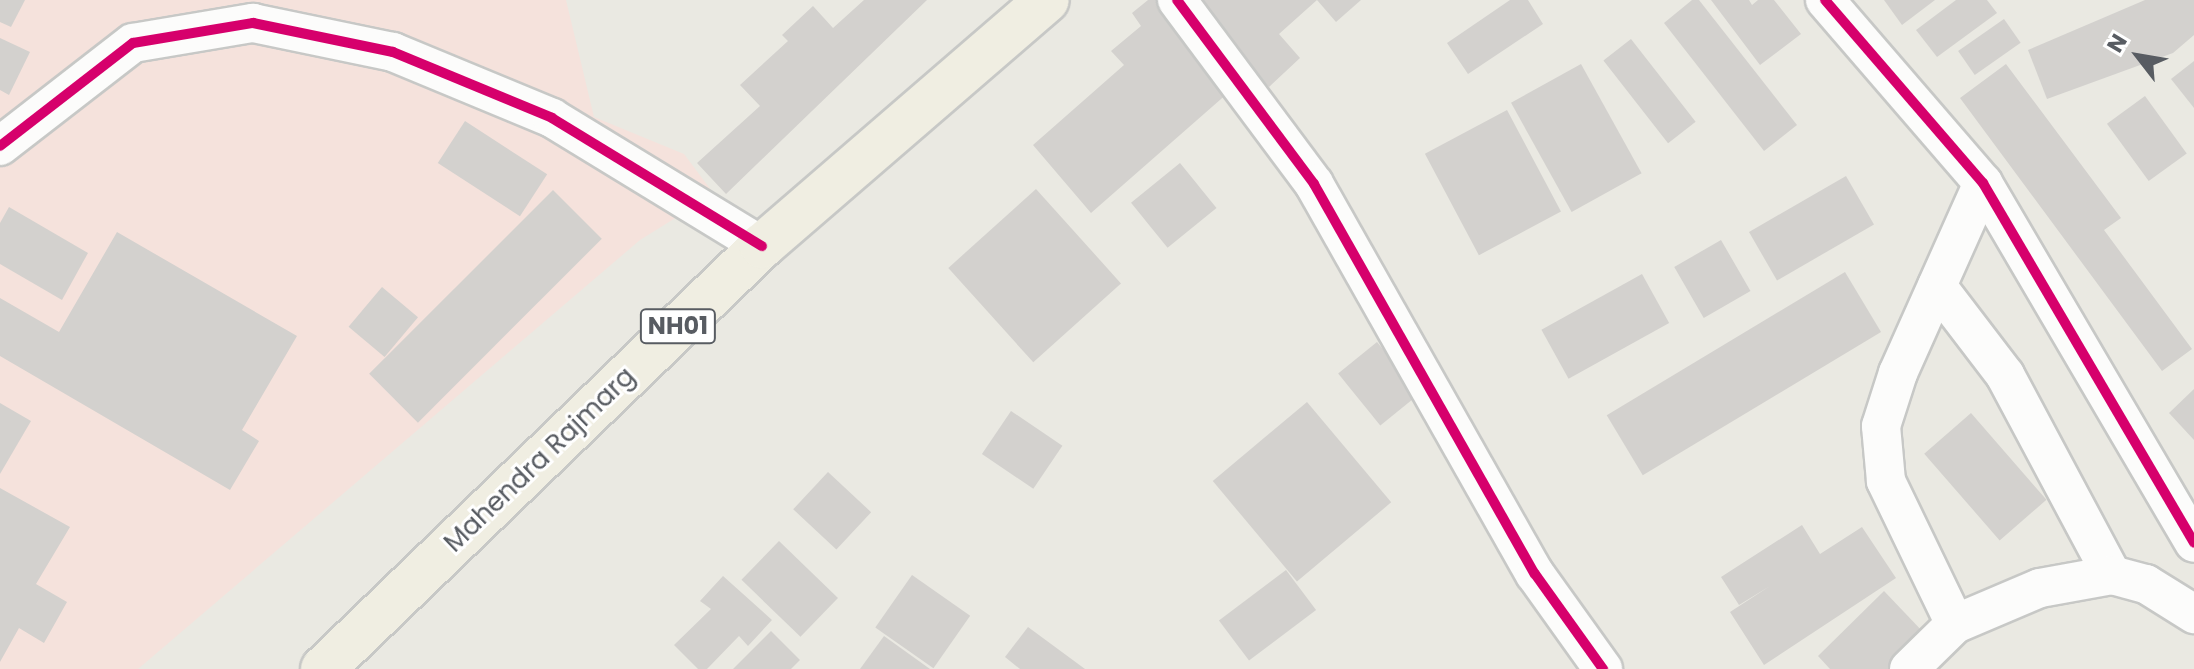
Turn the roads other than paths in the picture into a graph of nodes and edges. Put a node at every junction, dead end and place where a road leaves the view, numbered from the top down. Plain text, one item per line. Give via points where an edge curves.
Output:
1 (1047, 0) edge
2 (1177, 0) edge
3 (1825, 0) edge
4 (0, 146) edge
5 (1983, 183) junction
6 (762, 246) junction
7 (1937, 286) junction
8 (2194, 543) edge
9 (2112, 575) junction
10 (2194, 614) edge
11 (1955, 624) junction
12 (323, 669) edge
13 (1603, 669) edge
14 (1909, 669) edge

1 - 6 highway, Mahendra Rajmarg / NH01
2 - 13 street via 1314,184 1535,574
3 - 5 street
4 - 6 street via 133,43 253,23 393,52 552,118
5 - 7 street
5 - 8 street
6 - 12 highway, Mahendra Rajmarg / NH01
7 - 9 street via 2005,375
7 - 11 street via 1881,426 1886,481
9 - 10 street via 2146,584
9 - 11 street via 2040,588
11 - 14 street

